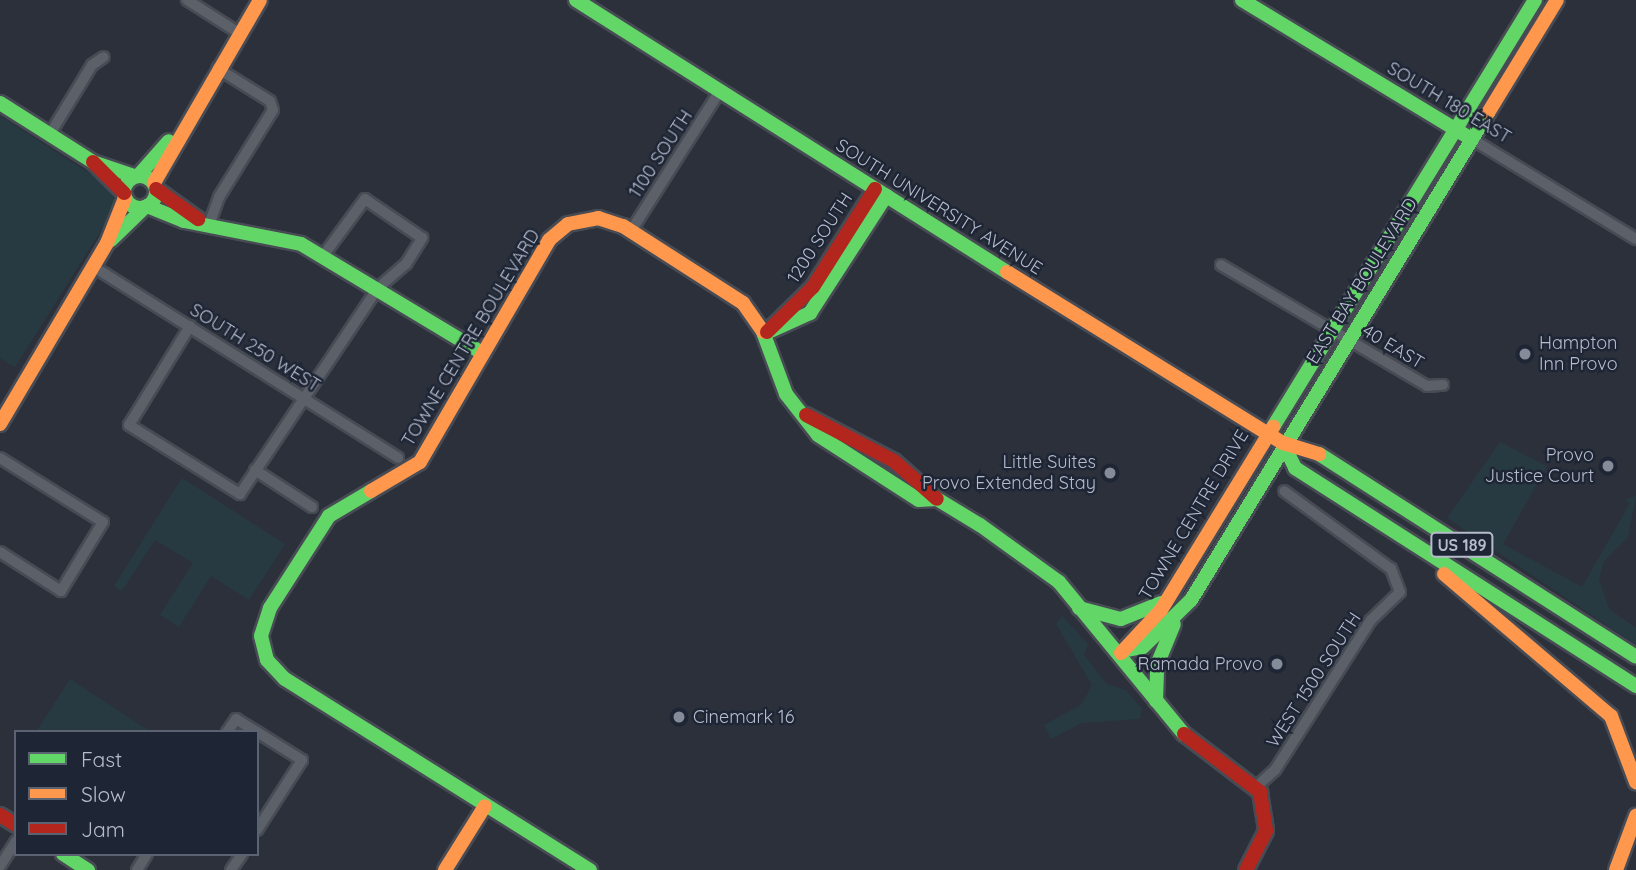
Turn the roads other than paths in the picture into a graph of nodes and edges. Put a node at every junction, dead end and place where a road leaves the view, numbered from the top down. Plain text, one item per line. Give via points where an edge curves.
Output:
1 (187, 0) edge
2 (260, 0) edge
3 (576, 0) edge
4 (1241, 0) edge
5 (1535, 0) edge
6 (1557, 0) edge
7 (239, 33) junction
8 (104, 57) dead end
9 (217, 68) junction
10 (719, 94) junction
11 (0, 103) edge
12 (1457, 130) junction
13 (178, 133) junction
14 (50, 134) junction
15 (1472, 139) junction
16 (93, 162) junction
17 (136, 176) junction
18 (155, 186) junction
19 (880, 193) junction
20 (124, 196) junction
21 (146, 206) junction
22 (204, 220) junction
23 (631, 231) junction
24 (1636, 239) edge
25 (107, 243) junction
26 (323, 256) junction
27 (1221, 265) dead end
28 (93, 267) junction
29 (377, 289) junction
30 (190, 326) junction
31 (1334, 330) junction
32 (764, 334) junction
33 (1350, 339) junction
34 (481, 352) junction
35 (1443, 385) dead end
36 (303, 397) junction
37 (806, 415) junction
38 (0, 424) edge
39 (1267, 432) junction
40 (1283, 443) junction
41 (0, 458) edge
42 (398, 458) dead end
43 (255, 470) junction
44 (1284, 491) dead end
45 (937, 499) junction
46 (312, 506) dead end
47 (1404, 540) junction
48 (0, 552) edge
49 (1168, 598) junction
50 (1077, 607) junction
51 (1176, 619) junction
52 (1122, 652) junction
53 (1636, 657) edge
54 (1636, 686) edge
55 (1156, 701) junction
56 (228, 730) edge
57 (254, 730) edge
58 (259, 733) edge
59 (1636, 782) edge
60 (1256, 787) junction
61 (485, 806) junction
62 (1636, 816) edge
63 (259, 827) edge
64 (14, 844) edge
65 (66, 856) edge
66 (0, 866) edge
67 (88, 870) edge
68 (445, 870) edge
69 (590, 870) edge
70 (1246, 870) edge
71 (1616, 870) edge

1 - 7 street
2 - 7 main road
3 - 10 main road, SOUTH UNIVERSITY AVENUE / US 189
4 - 12 main road, SOUTH 180 EAST
5 - 12 main road, EAST BAY BOULEVARD
6 - 15 main road, EAST BAY BOULEVARD
7 - 9 main road
8 - 14 street via 92,65
9 - 13 main road
9 - 22 street via 270,101 273,110
10 - 19 main road, SOUTH UNIVERSITY AVENUE / US 189
10 - 23 street, 1100 SOUTH
11 - 14 main road
12 - 15 main road, SOUTH 180 EAST
12 - 31 main road, EAST BAY BOULEVARD
13 - 17 main road
13 - 18 main road
14 - 16 main road
15 - 24 street, SOUTH 180 EAST
15 - 33 main road, EAST BAY BOULEVARD
16 - 17 main road
16 - 20 main road
17 - 18 main road
17 - 20 main road
18 - 21 main road
18 - 22 main road
19 - 32 main road, 1200 SOUTH via 813,287
19 - 32 main road, 1200 SOUTH via 824,295 793,324
19 - 39 main road, SOUTH UNIVERSITY AVENUE / US 189
20 - 21 main road
20 - 25 main road
21 - 22 main road via 184,221
21 - 25 main road
22 - 26 main road via 289,240
23 - 32 main road, TOWNE CENTRE BOULEVARD via 736,298
23 - 34 main road, TOWNE CENTRE BOULEVARD via 598,218 560,229
25 - 28 main road
26 - 29 main road
26 - 29 street via 361,200 420,233 406,264
27 - 31 street, 40 EAST
28 - 30 street, SOUTH 250 WEST
28 - 38 main road
29 - 34 main road
29 - 36 street
30 - 36 street, SOUTH 250 WEST
30 - 43 street via 129,425 240,494
31 - 33 street, 40 EAST
31 - 39 main road, EAST BAY BOULEVARD
32 - 37 main road, TOWNE CENTRE BOULEVARD via 782,386
33 - 35 street, 40 EAST via 1427,386
33 - 40 main road, EAST BAY BOULEVARD
34 - 61 main road, TOWNE CENTRE BOULEVARD via 413,471 325,521 270,608 261,636 267,660 285,679
36 - 42 street, SOUTH 250 WEST
36 - 43 street
37 - 45 main road via 885,456 926,483
37 - 45 main road, TOWNE CENTRE BOULEVARD via 807,426 846,456 919,500
39 - 40 main road, SOUTH UNIVERSITY AVENUE / US 189
39 - 49 main road, TOWNE CENTRE DRIVE
40 - 47 main road, SOUTH UNIVERSITY AVENUE / US 189 via 1294,468
40 - 51 main road, TOWNE CENTRE DRIVE
40 - 53 main road, SOUTH UNIVERSITY AVENUE / US 189 via 1307,447
41 - 48 street via 103,522 61,591
43 - 46 street
44 - 60 street, WEST 1500 SOUTH via 1391,569 1400,592 1371,620 1275,771
45 - 50 main road, TOWNE CENTRE BOULEVARD via 1034,560
47 - 54 main road, SOUTH UNIVERSITY AVENUE / US 189
47 - 59 main road via 1611,716
49 - 50 main road via 1135,618
49 - 52 main road, TOWNE CENTRE DRIVE
50 - 52 main road, TOWNE CENTRE BOULEVARD
51 - 52 main road, TOWNE CENTRE DRIVE via 1143,647
51 - 55 main road via 1157,665
52 - 55 main road, TOWNE CENTRE BOULEVARD
55 - 60 main road, TOWNE CENTRE BOULEVARD via 1203,752
56 - 57 street via 236,719
58 - 63 street via 302,760
60 - 70 main road via 1267,821
61 - 68 main road
61 - 69 main road, TOWNE CENTRE BOULEVARD
62 - 71 main road
64 - 66 street
65 - 67 main road

